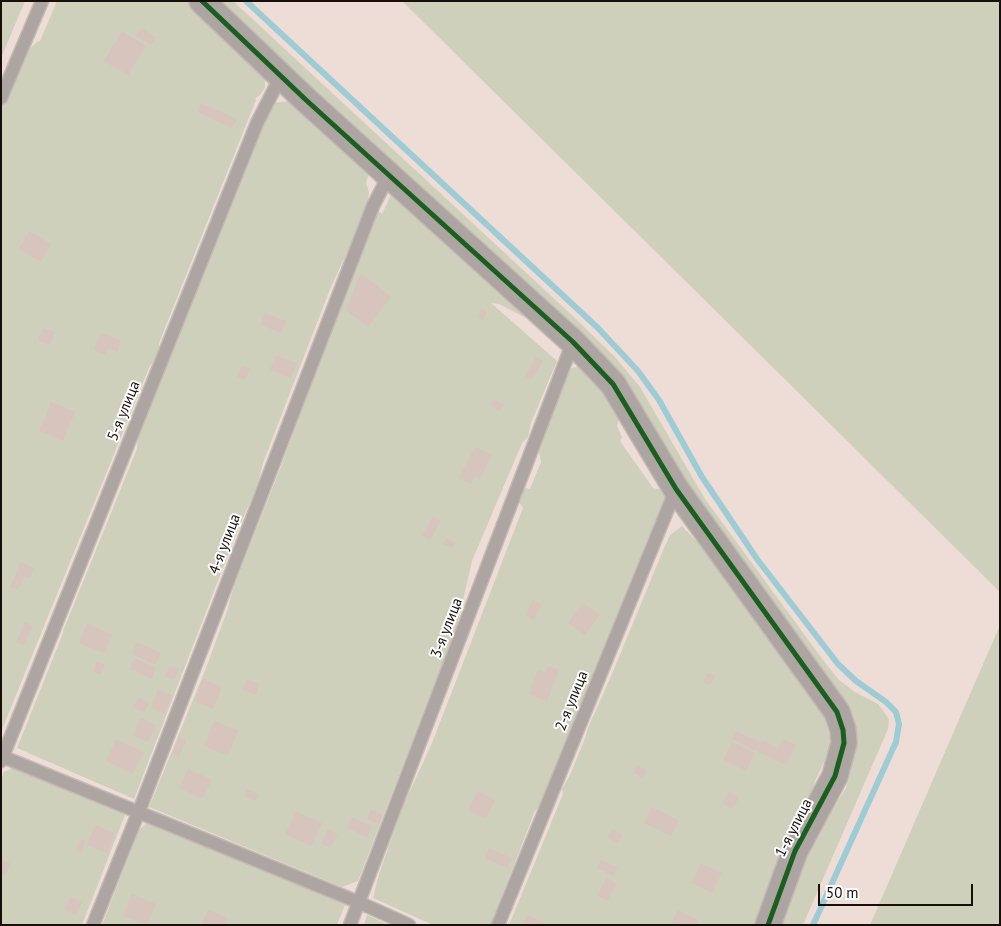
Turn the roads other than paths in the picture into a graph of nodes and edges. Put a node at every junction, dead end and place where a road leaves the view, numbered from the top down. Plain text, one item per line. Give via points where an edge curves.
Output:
1 (42, 1) edge
2 (202, 1) edge
3 (281, 76) junction
4 (1, 98) edge
5 (389, 175) junction
6 (573, 342) junction
7 (676, 489) junction
8 (2, 758) edge
9 (139, 811) junction
10 (358, 902) junction
11 (93, 925) edge
12 (350, 925) edge
13 (409, 925) edge
14 (498, 925) edge
15 (768, 925) edge

1 - 4 lane
2 - 3 street
3 - 5 street
3 - 8 lane, 5-я улица via 257,123
5 - 6 street
5 - 9 lane, 4-я улица via 373,206
6 - 7 street via 613,384
6 - 10 lane, 3-я улица
7 - 14 lane, 2-я улица
7 - 15 street, 1-я улица via 837,712 842,730 844,743 835,776 795,851
8 - 9 lane
9 - 10 lane
9 - 11 lane, 4-я улица
10 - 12 lane, 3-я улица
10 - 13 lane

